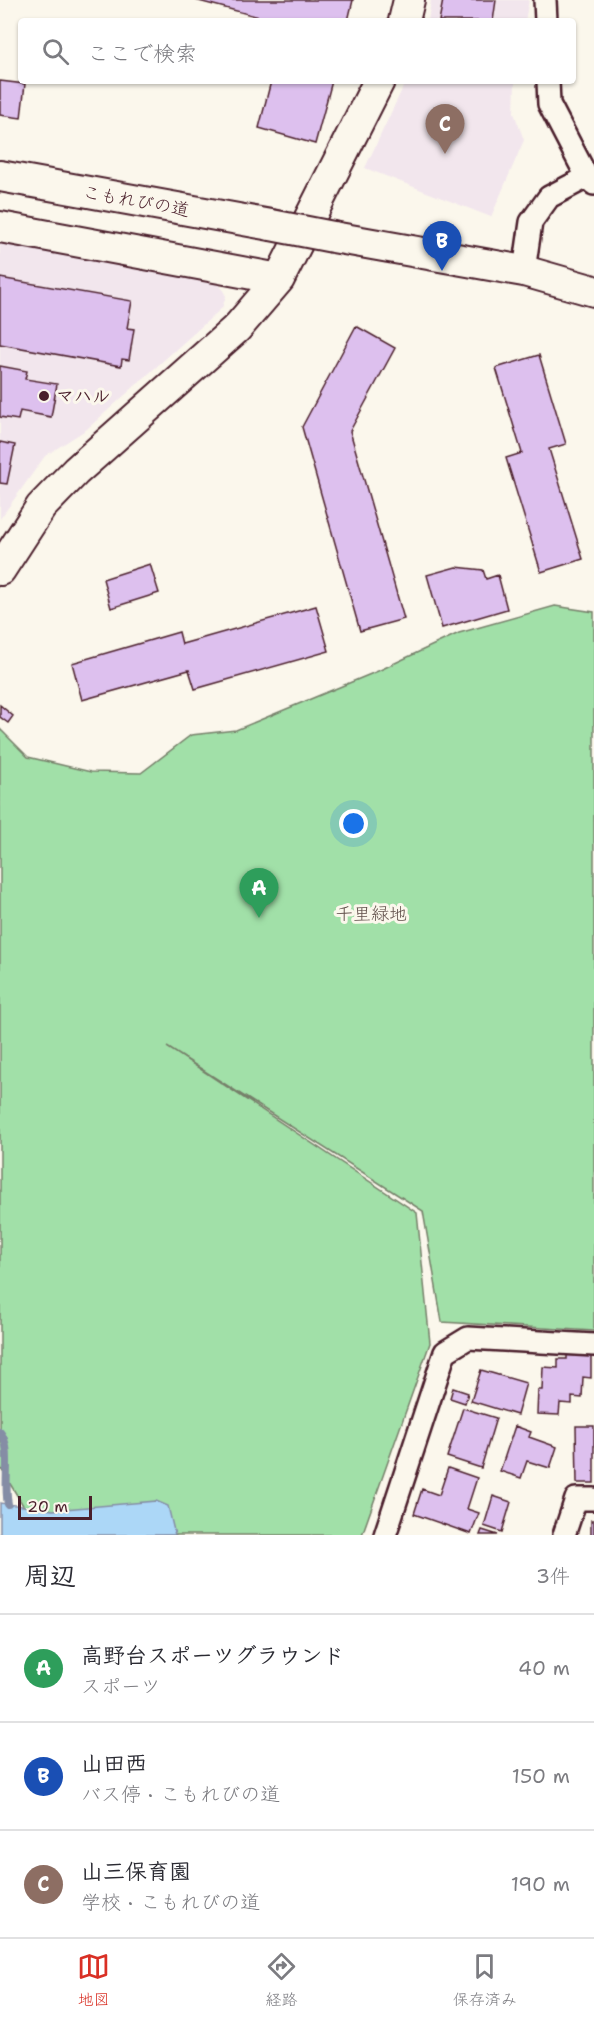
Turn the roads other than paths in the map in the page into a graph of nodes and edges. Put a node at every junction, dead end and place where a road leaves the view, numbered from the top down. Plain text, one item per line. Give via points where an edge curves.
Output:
1 (409, 0) edge
2 (545, 0) edge
3 (406, 18) edge
4 (546, 18) edge
5 (378, 84) edge
6 (548, 84) edge
7 (0, 176) edge
8 (591, 181) edge
9 (0, 228) edge
10 (524, 271) junction
11 (279, 279) junction
12 (594, 291) edge
13 (0, 570) edge
14 (594, 1345) edge
15 (594, 1499) edge
16 (385, 1535) edge
17 (564, 1535) edge

1 - 3 street
2 - 4 street
5 - 11 street
6 - 8 street via 549,104
7 - 10 street, こもれびの道, bridge
8 - 10 street via 549,197 531,222
9 - 11 street
10 - 12 street
11 - 13 street via 237,328 48,500
14 - 16 street via 468,1338 445,1352
15 - 17 street via 576,1499

